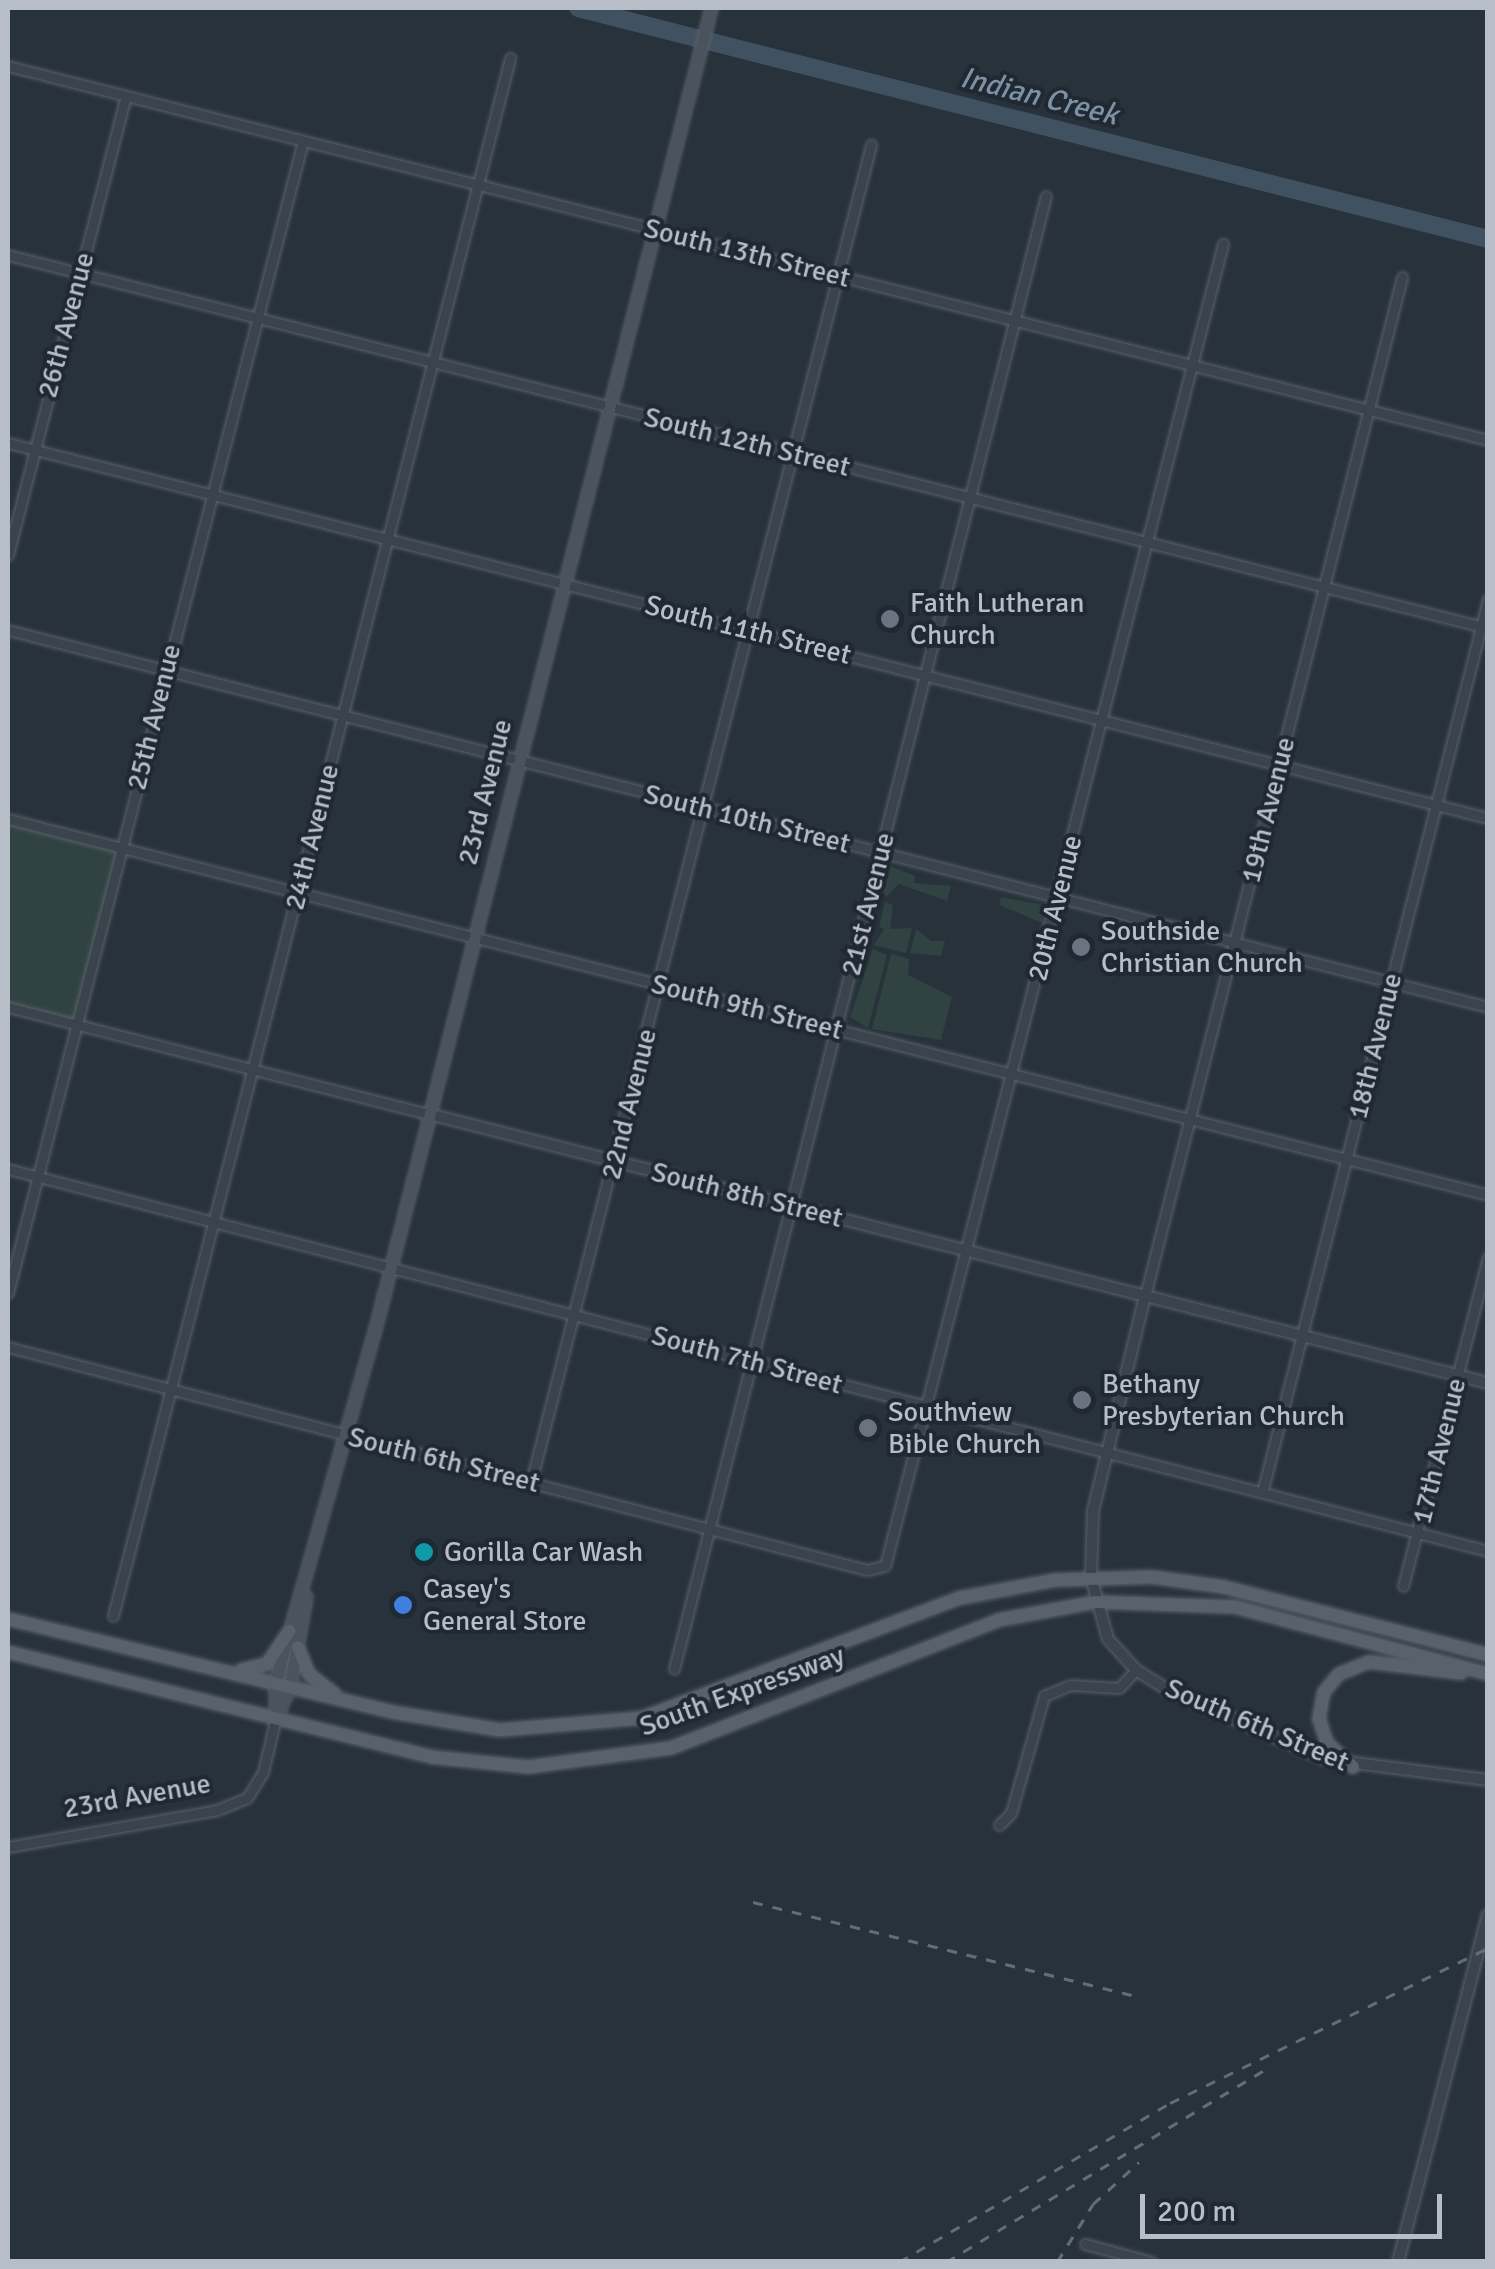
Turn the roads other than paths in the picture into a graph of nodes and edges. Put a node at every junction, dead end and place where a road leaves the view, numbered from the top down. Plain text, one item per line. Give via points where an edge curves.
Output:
1 (711, 8) edge
2 (510, 58) dead end
3 (8, 66) edge
4 (126, 96) junction
5 (302, 140) junction
6 (872, 145) dead end
7 (477, 185) junction
8 (1046, 196) dead end
9 (653, 230) junction
10 (1223, 244) dead end
11 (8, 255) edge
12 (80, 274) junction
13 (837, 276) junction
14 (1402, 278) dead end
15 (257, 318) junction
16 (1015, 321) junction
17 (432, 363) junction
18 (1192, 366) junction
19 (608, 407) junction
20 (1369, 411) junction
21 (1488, 440) edge
22 (8, 444) edge
23 (34, 450) junction
24 (796, 454) junction
25 (211, 495) junction
26 (970, 498) junction
27 (387, 539) junction
28 (1147, 543) junction
29 (8, 554) edge
30 (563, 584) junction
31 (1324, 587) junction
32 (1488, 599) edge
33 (1484, 628) edge
34 (749, 629) junction
35 (8, 630) edge
36 (166, 671) junction
37 (926, 675) junction
38 (342, 716) junction
39 (1102, 720) junction
40 (518, 761) junction
41 (1280, 765) junction
42 (1436, 805) junction
43 (705, 808) junction
44 (1488, 818) edge
45 (8, 819) edge
46 (121, 848) junction
47 (881, 853) junction
48 (298, 892) junction
49 (1058, 898) junction
50 (474, 937) junction
51 (1235, 942) junction
52 (1391, 982) junction
53 (660, 984) junction
54 (1488, 1006) edge
55 (8, 1007) edge
56 (76, 1024) junction
57 (836, 1030) junction
58 (253, 1069) junction
59 (1013, 1076) junction
60 (429, 1114) junction
61 (1190, 1120) junction
62 (1346, 1159) junction
63 (615, 1162) junction
64 (8, 1169) edge
65 (38, 1176) junction
66 (1488, 1194) edge
67 (792, 1206) junction
68 (214, 1222) junction
69 (969, 1252) junction
70 (1488, 1258) edge
71 (390, 1268) junction
72 (8, 1293) edge
73 (1145, 1296) junction
74 (575, 1316) junction
75 (1302, 1336) junction
76 (8, 1347) edge
77 (752, 1361) junction
78 (1458, 1375) junction
79 (1488, 1383) edge
80 (171, 1389) junction
81 (929, 1407) junction
82 (347, 1435) junction
83 (1106, 1453) junction
84 (531, 1482) junction
85 (1262, 1493) junction
86 (709, 1529) junction
87 (1418, 1533) junction
88 (1488, 1551) edge
89 (881, 1569) joint
90 (1091, 1577) junction
91 (1403, 1586) dead end
92 (306, 1589) junction
93 (1096, 1602) junction
94 (113, 1616) dead end
95 (8, 1619) edge
96 (289, 1631) junction
97 (298, 1647) junction
98 (8, 1652) edge
99 (1488, 1655) edge
100 (674, 1669) dead end
101 (223, 1670) junction
102 (1136, 1670) junction
103 (1488, 1675) edge
104 (283, 1684) junction
105 (355, 1703) junction
106 (276, 1717) junction
107 (1353, 1767) junction
108 (1488, 1780) edge
109 (999, 1825) dead end
110 (8, 1847) edge
111 (1488, 1916) edge
112 (1483, 1954) edge
113 (1085, 2244) dead end
114 (1152, 2262) edge
115 (1398, 2262) edge

1 - 9 main road, 23rd Avenue
2 - 7 street, 24th Avenue
3 - 4 street, South 13th Street
4 - 5 street, South 13th Street
4 - 12 street, 26th Avenue
5 - 7 street, South 13th Street
5 - 15 street, 25th Avenue
6 - 13 street, 22nd Avenue
7 - 9 street, South 13th Street
7 - 17 street, 24th Avenue
8 - 16 street, 21st Avenue
9 - 13 street, South 13th Street
9 - 19 main road, 23rd Avenue
10 - 18 street, 20th Avenue
11 - 12 street, South 12th Street
12 - 15 street, South 12th Street
12 - 23 street, 26th Avenue
13 - 16 street, South 13th Street
13 - 24 street, 22nd Avenue
14 - 20 street, 19th Avenue
15 - 17 street, South 12th Street
15 - 25 street, 25th Avenue
16 - 18 street, South 13th Street
16 - 26 street, 21st Avenue
17 - 19 street, South 12th Street
17 - 27 street, 24th Avenue
18 - 20 street, South 13th Street
18 - 28 street, 20th Avenue
19 - 24 street, South 12th Street
19 - 30 main road, 23rd Avenue
20 - 21 street, South 13th Street
20 - 31 street, 19th Avenue
22 - 23 street, South 11th Street
23 - 25 street, South 11th Street
23 - 29 street, 26th Avenue
24 - 26 street, South 12th Street
24 - 34 street, 22nd Avenue
25 - 27 street, South 11th Street
25 - 36 street, 25th Avenue
26 - 28 street, South 12th Street
26 - 37 street, 21st Avenue
27 - 30 street, South 11th Street
27 - 38 street, 24th Avenue
28 - 31 street, South 12th Street
28 - 39 street, 20th Avenue
30 - 34 street, South 11th Street
30 - 40 main road, 23rd Avenue
31 - 33 street, South 12th Street
31 - 41 street, 19th Avenue
32 - 33 street, 18th Avenue
33 - 42 street, 18th Avenue
34 - 37 street, South 11th Street
34 - 43 street, 22nd Avenue
35 - 36 street, South 10th Street
36 - 38 street, South 10th Street
36 - 46 street, 25th Avenue
37 - 39 street, South 11th Street
37 - 47 street, 21st Avenue
38 - 40 street, South 10th Street
38 - 48 street, 24th Avenue
39 - 41 street, South 11th Street
39 - 49 street, 20th Avenue
40 - 43 street, South 10th Street
40 - 50 main road, 23rd Avenue
41 - 42 street, South 11th Street
41 - 51 street, 19th Avenue
42 - 44 street, South 11th Street
42 - 52 street, 18th Avenue
43 - 47 street, South 10th Street
43 - 53 street, 22nd Avenue
45 - 46 street, South 9th Street
46 - 48 street, South 9th Street
46 - 56 street, 25th Avenue
47 - 49 street, South 10th Street
47 - 57 street, 21st Avenue
48 - 50 street, South 9th Street
48 - 58 street, 24th Avenue
49 - 51 street, South 10th Street
49 - 59 street, 20th Avenue
50 - 53 street, South 9th Street
50 - 60 main road, 23rd Avenue
51 - 52 street, South 10th Street
51 - 61 street, 19th Avenue
52 - 54 street, South 10th Street
52 - 62 street, 18th Avenue
53 - 57 street, South 9th Street
53 - 63 street, 22nd Avenue
55 - 56 street, South 8th Street
56 - 58 street, South 8th Street
56 - 65 street, 25th Avenue
57 - 59 street, South 9th Street
57 - 67 street, 21st Avenue
58 - 60 street, South 8th Street
58 - 68 street, 24th Avenue
59 - 61 street, South 9th Street
59 - 69 street, 20th Avenue
60 - 63 street, South 8th Street
60 - 71 main road, 23rd Avenue
61 - 62 street, South 9th Street
61 - 73 street, 19th Avenue
62 - 66 street, South 9th Street
62 - 75 street, 18th Avenue
63 - 67 street, South 8th Street
63 - 74 street, 22nd Avenue
64 - 65 street, South 7th Street
65 - 68 street, South 7th Street
65 - 72 street, 25th Avenue
67 - 69 street, South 8th Street
67 - 77 street, 21st Avenue
68 - 71 street, South 7th Street
68 - 80 street, 24th Avenue
69 - 73 street, South 8th Street
69 - 81 street, 20th Avenue
70 - 78 street, 17th Avenue
71 - 74 street, South 7th Street
71 - 82 main road, 23rd Avenue
73 - 75 street, South 8th Street
73 - 83 street, 19th Avenue
74 - 77 street, South 7th Street
74 - 84 street, 22nd Avenue
75 - 78 street, South 8th Street
75 - 85 street, 18th Avenue
76 - 80 street, South 6th Street
77 - 81 street, South 7th Street
77 - 86 street, 21st Avenue
78 - 79 street, South 8th Street
78 - 87 street, 17th Avenue
80 - 82 street, South 6th Street
80 - 94 street, 24th Avenue
81 - 83 street, South 7th Street
81 - 89 street, 20th Avenue via 891,1554
82 - 84 street, South 6th Street
82 - 92 main road, 23rd Avenue
83 - 85 street, South 7th Street
83 - 90 street, 19th Avenue via 1093,1511
84 - 86 street, South 6th Street
85 - 87 street, South 7th Street
86 - 89 street, South 6th Street
86 - 100 street, 21st Avenue
87 - 88 street, South 7th Street
87 - 91 street, 17th Avenue
90 - 93 street, South 6th Street
90 - 99 main road, South Expressway via 1224,1587
90 - 105 main road, South Expressway via 960,1598 710,1697 612,1724 484,1729
92 - 96 main road, 23rd Avenue
92 - 97 main road, 23rd Avenue
93 - 102 street, South 6th Street via 1108,1640
93 - 103 main road, South Expressway via 1236,1607
93 - 106 main road, South Expressway via 999,1620 706,1737 605,1762 465,1763
95 - 101 main road, South Expressway
96 - 101 main road via 267,1664
96 - 104 main road, 23rd Avenue
97 - 104 main road, 23rd Avenue
97 - 105 main road via 315,1681
98 - 106 main road, South Expressway
101 - 104 main road, South Expressway
102 - 107 street, South 6th Street via 1297,1748
102 - 109 street via 1114,1690 1070,1685 1044,1696 1011,1813
103 - 107 main road via 1378,1662 1348,1667 1324,1692 1319,1719 1327,1743
104 - 105 main road, South Expressway
104 - 106 main road, 23rd Avenue
106 - 110 street, 23rd Avenue via 263,1772 248,1798 218,1810
107 - 108 street, South 6th Street
111 - 112 street
112 - 115 street
113 - 114 street

